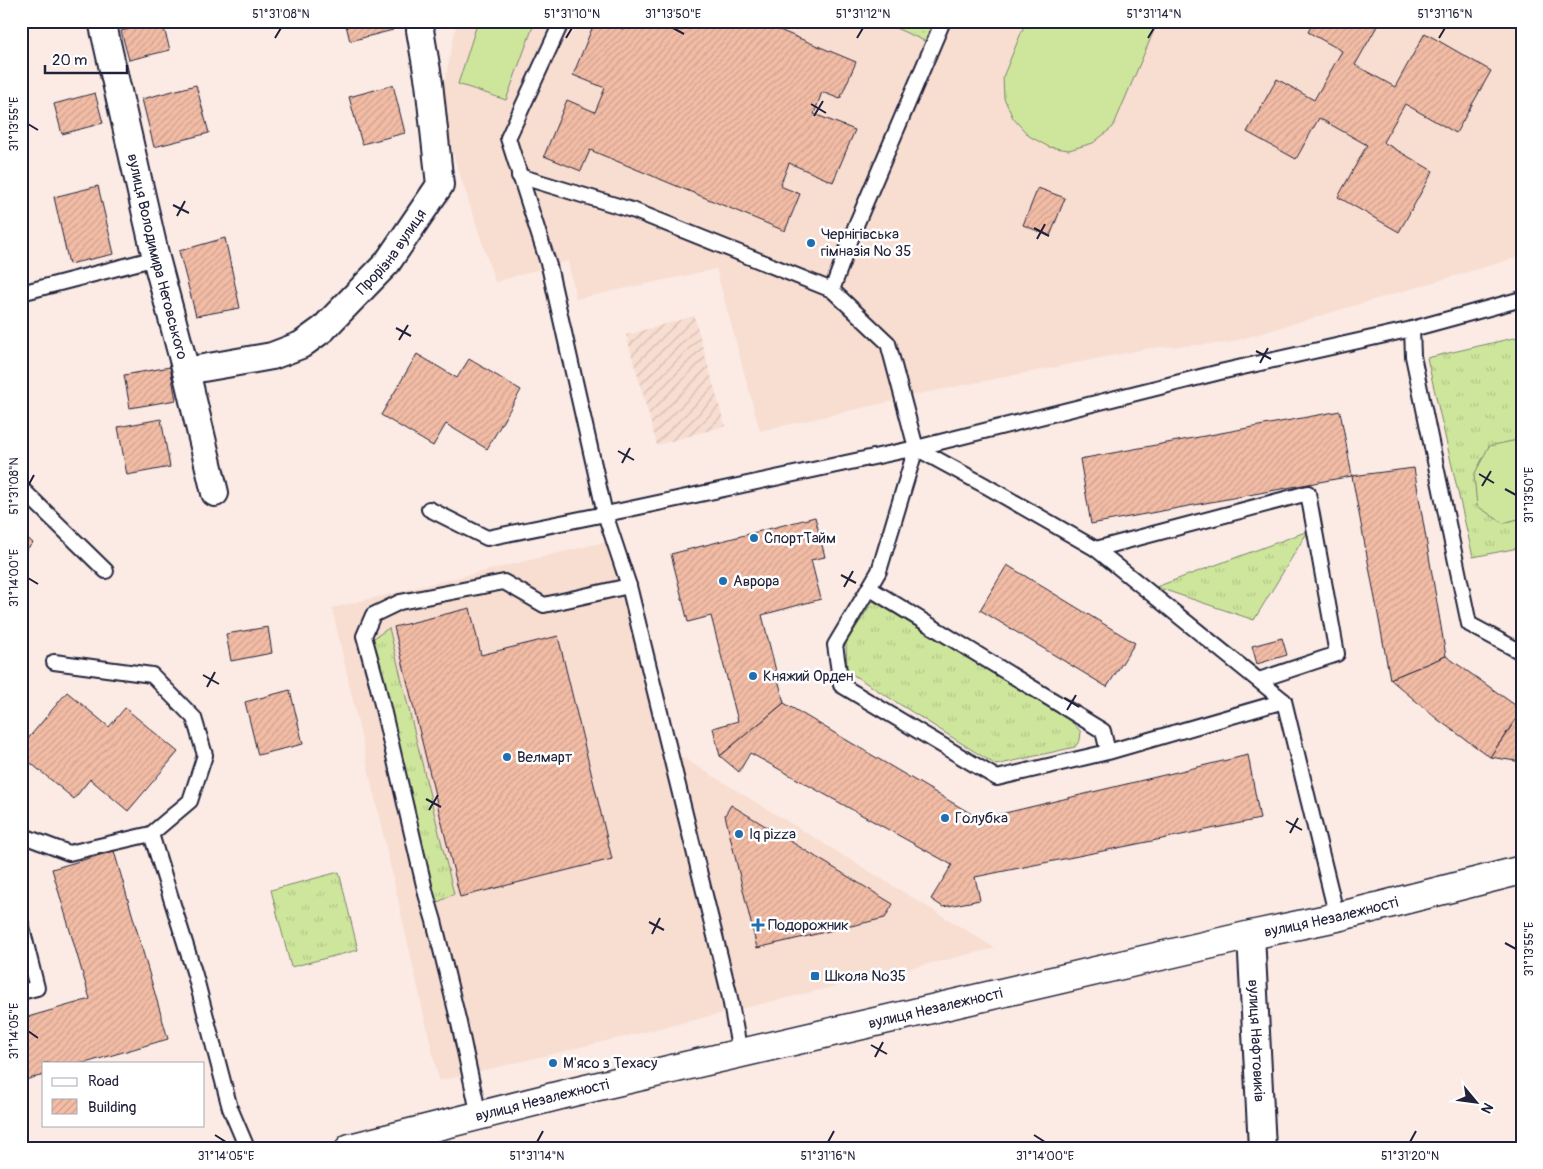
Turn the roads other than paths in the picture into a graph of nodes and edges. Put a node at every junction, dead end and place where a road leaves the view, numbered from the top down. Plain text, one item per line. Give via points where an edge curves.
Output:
1 (102, 21) edge
2 (422, 21) edge
3 (562, 21) edge
4 (943, 21) edge
5 (519, 176) junction
6 (156, 258) junction
7 (832, 290) junction
8 (21, 293) edge
9 (1522, 299) edge
10 (1412, 329) junction
11 (186, 371) junction
12 (916, 448) junction
13 (21, 488) edge
14 (215, 493) dead end
15 (429, 509) dead end
16 (605, 514) junction
17 (1096, 549) junction
18 (106, 571) dead end
19 (629, 586) junction
20 (869, 588) junction
21 (1522, 650) edge
22 (54, 662) dead end
23 (1259, 680) junction
24 (1284, 701) junction
25 (1108, 752) junction
26 (21, 820) edge
27 (21, 831) edge
28 (151, 834) junction
29 (21, 835) edge
30 (1522, 870) edge
31 (1337, 917) junction
32 (21, 924) edge
33 (1251, 935) junction
34 (21, 992) edge
35 (740, 1053) junction
36 (479, 1116) junction
37 (247, 1148) edge
38 (350, 1148) edge
39 (1262, 1148) edge

1 - 6 street, вулиця Володимира Неговського
2 - 11 street, Прорізна вулиця via 420,30 440,185 387,263 323,329 301,345 272,356
3 - 5 lane via 508,138
4 - 7 lane via 856,225
5 - 7 lane via 636,211
5 - 16 lane via 549,266
6 - 8 lane
6 - 11 street, вулиця Володимира Неговського
7 - 12 lane via 888,343
9 - 10 lane
10 - 12 lane via 1220,372
10 - 21 lane via 1413,356 1469,624
11 - 14 street, вулиця Володимира Неговського
12 - 16 lane
12 - 17 lane
12 - 20 lane via 879,571
13 - 18 lane
15 - 16 lane via 487,538
16 - 19 lane
17 - 23 lane
17 - 23 lane via 1308,493 1337,654
19 - 35 lane via 729,993
19 - 36 lane via 544,605 504,582 400,602 373,615 364,636
20 - 25 lane via 1104,731
20 - 25 lane via 835,645 841,685 997,778
22 - 28 lane via 152,675 194,718 205,755 190,801
23 - 24 lane
24 - 25 lane
24 - 31 lane
26 - 27 lane
28 - 29 lane via 69,853
28 - 37 lane via 195,975 230,1108
30 - 31 street, вулиця Незалежності
31 - 33 street, вулиця Незалежності
32 - 34 lane via 37,988
33 - 35 street, вулиця Незалежності
33 - 39 street, вулиця Нафтовиків
35 - 36 street, вулиця Незалежності
36 - 38 street, вулиця Незалежності

